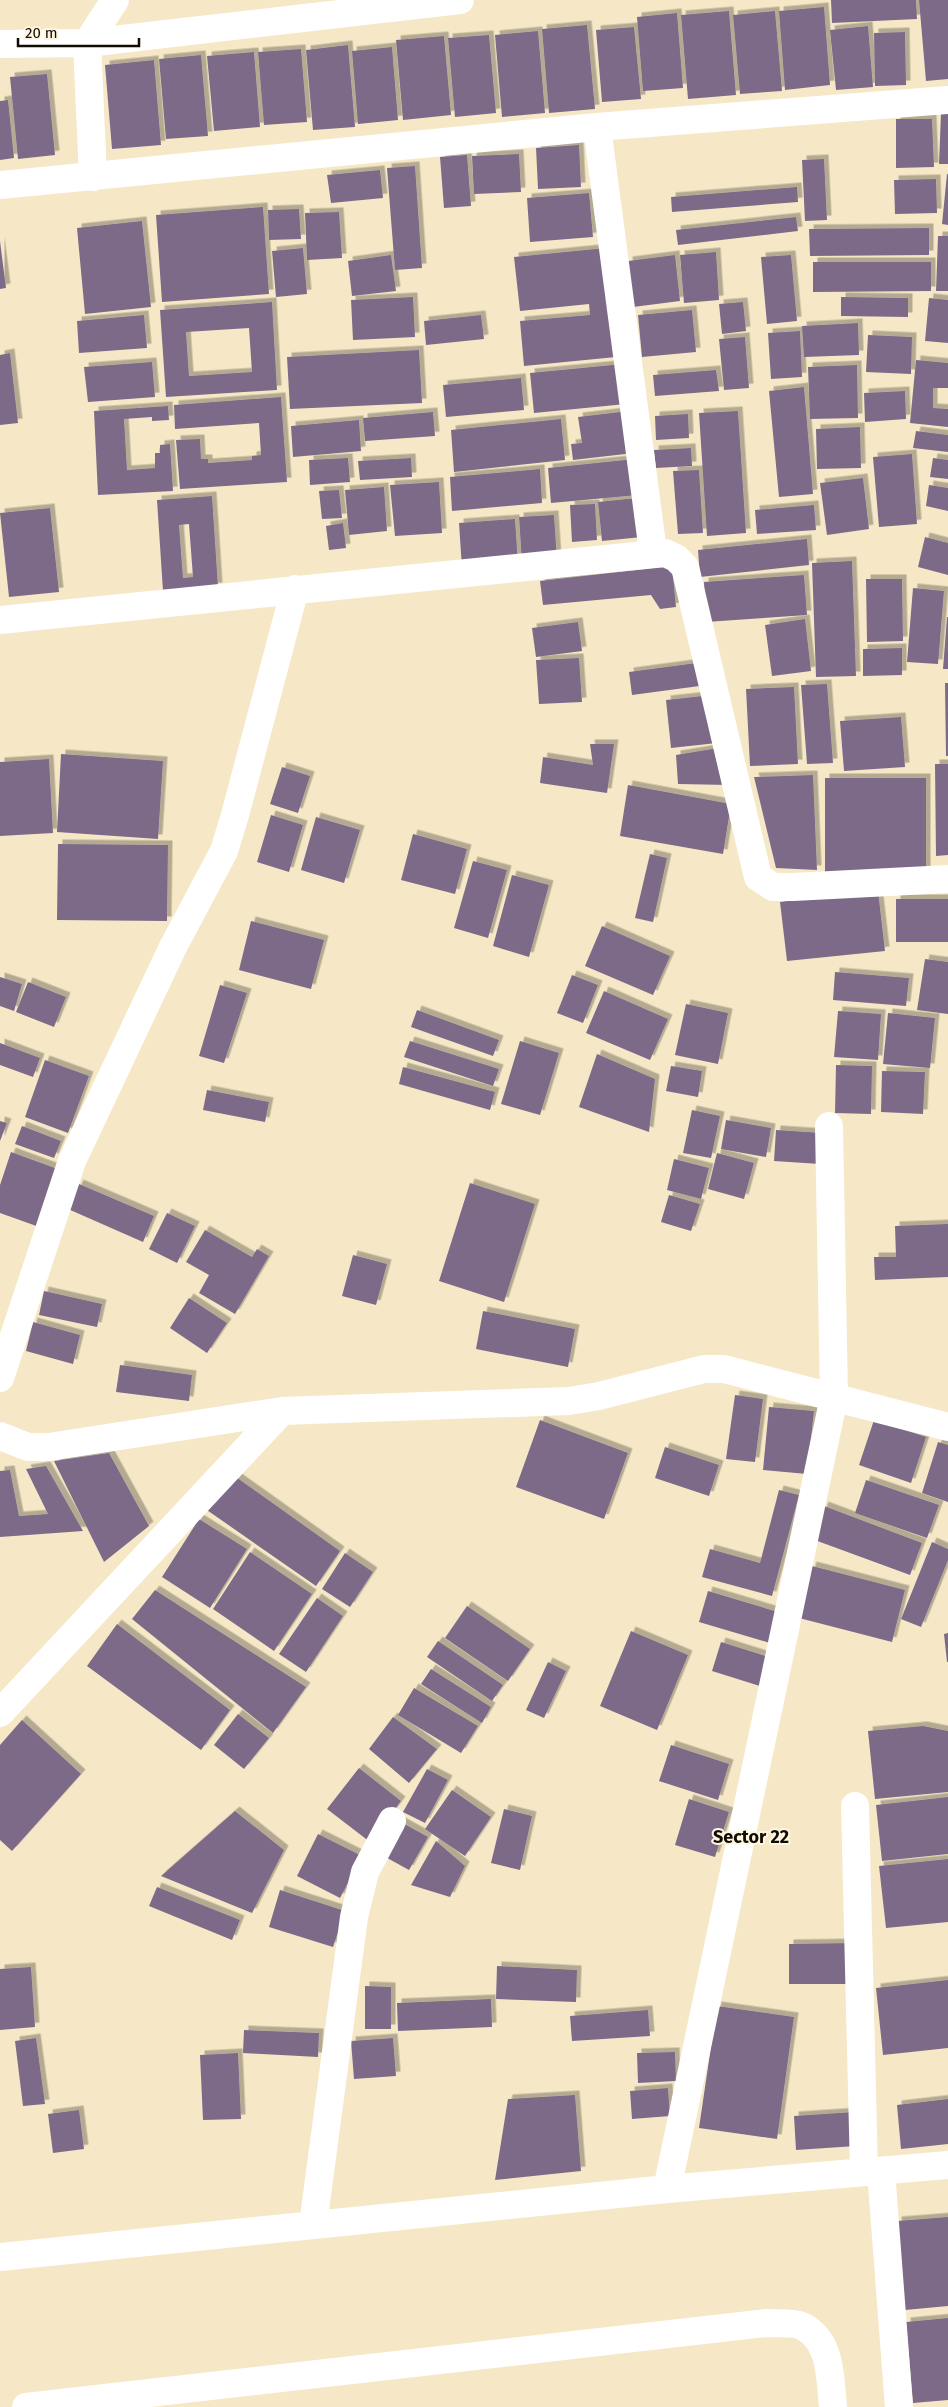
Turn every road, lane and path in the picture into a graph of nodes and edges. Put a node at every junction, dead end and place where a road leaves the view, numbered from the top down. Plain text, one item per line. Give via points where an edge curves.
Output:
1 (115, 0) edge
2 (460, 0) edge
3 (87, 43) junction
4 (0, 44) edge
5 (948, 100) edge
6 (597, 127) junction
7 (93, 177) junction
8 (0, 185) edge
9 (653, 552) junction
10 (296, 589) junction
11 (0, 620) edge
12 (948, 879) edge
13 (829, 1126) dead end
14 (0, 1378) edge
15 (834, 1397) junction
16 (282, 1411) junction
17 (948, 1427) edge
18 (0, 1436) edge
19 (0, 1713) edge
20 (855, 1806) dead end
21 (392, 1821) dead end
22 (948, 2165) edge
23 (873, 2171) junction
24 (667, 2189) junction
25 (313, 2225) junction
26 (0, 2257) edge
27 (26, 2407) edge
28 (833, 2407) edge
29 (899, 2407) edge

1 - 3 street
2 - 3 street
3 - 4 street
3 - 7 street
5 - 6 street
6 - 7 street
6 - 9 street
7 - 8 street
9 - 10 street
9 - 12 street via 676,558 685,567 758,877 773,887
10 - 11 street
10 - 14 street via 224,851 173,947 72,1161
13 - 15 street
15 - 16 street via 724,1369 704,1369 569,1401
15 - 17 street
15 - 24 street
16 - 18 street via 49,1447 28,1447
16 - 19 street
20 - 23 street
21 - 25 street via 365,1872 354,1917
22 - 23 street
23 - 24 street
23 - 29 street
24 - 25 street
25 - 26 street
27 - 28 street via 766,2323 801,2326 823,2343

